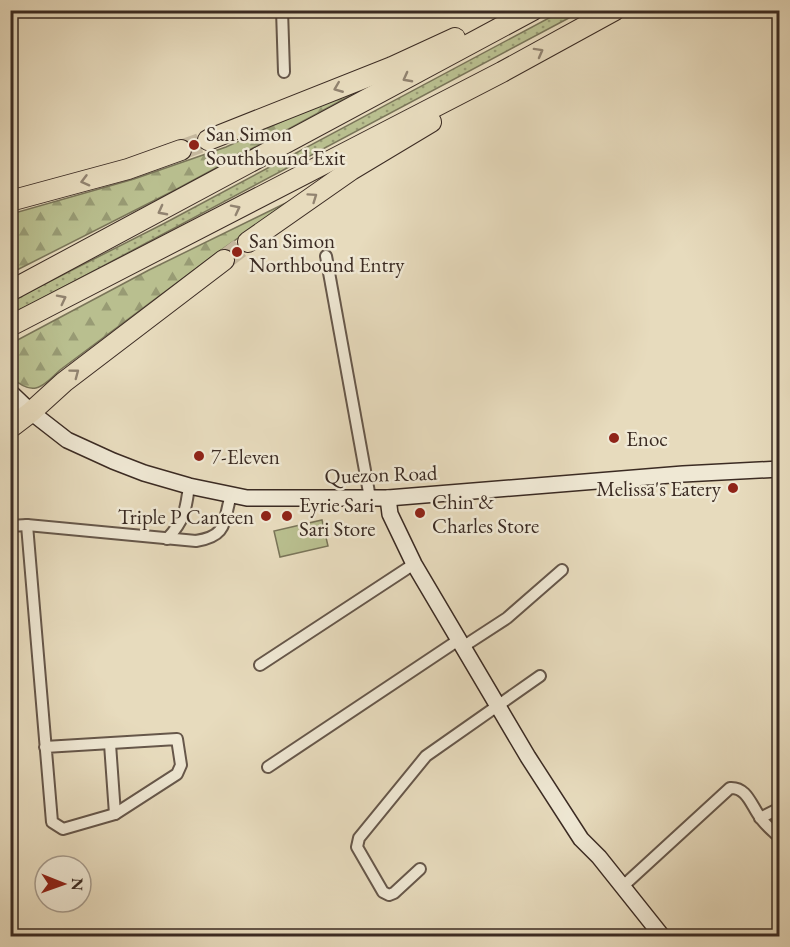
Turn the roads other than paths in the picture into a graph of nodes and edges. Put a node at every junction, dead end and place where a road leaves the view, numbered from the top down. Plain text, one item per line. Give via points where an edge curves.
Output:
1 (282, 10) edge
2 (512, 10) edge
3 (533, 10) edge
4 (615, 10) edge
5 (284, 72) dead end
6 (502, 72) junction
7 (208, 140) tunnel mouth
8 (181, 150) tunnel mouth
9 (10, 201) edge
10 (248, 242) tunnel mouth
11 (326, 256) dead end
12 (224, 260) tunnel mouth
13 (10, 291) edge
14 (10, 326) edge
15 (10, 392) edge
16 (32, 412) junction
17 (10, 428) edge
18 (780, 469) edge
19 (189, 486) junction
20 (231, 495) junction
21 (370, 498) junction
22 (388, 498) junction
23 (27, 525) junction
24 (10, 526) edge
25 (167, 539) junction
26 (414, 564) junction
27 (562, 570) dead end
28 (462, 642) junction
29 (260, 665) dead end
30 (540, 676) dead end
31 (498, 704) junction
32 (110, 744) junction
33 (45, 747) junction
34 (268, 767) dead end
35 (780, 808) edge
36 (115, 814) junction
37 (760, 818) junction
38 (780, 838) edge
39 (420, 869) dead end
40 (622, 887) junction
41 (662, 936) edge

1 - 5 street
2 -> 7 highway via 392,67
3 -> 13 highway
6 -> 4 highway
10 -> 6 highway via 351,170 479,93
14 -> 6 highway
8 -> 9 highway via 128,169
11 - 21 street
16 -> 12 highway via 64,382
15 - 16 main road, Quezon Road
16 - 17 highway
16 - 19 main road, Quezon Road via 67,440 144,474
18 - 22 main road, Quezon Road
19 - 20 main road, Quezon Road
19 - 25 street via 186,510
20 - 21 main road, Quezon Road
20 - 25 street via 217,535 196,541
21 - 22 main road, Quezon Road
22 - 26 main road via 390,514
23 - 24 street
23 - 25 street
23 - 33 street
26 - 28 main road
26 - 29 street
27 - 28 street via 507,618
28 - 31 main road
28 - 34 street
30 - 31 street
31 - 39 street via 426,756 359,838 357,847 384,892 394,893
31 - 40 main road via 581,838
32 - 33 street
32 - 36 street
32 - 36 street via 177,739 181,765 177,774
33 - 36 street via 52,822 63,829
35 - 37 street
37 - 38 street
37 - 40 street via 747,795 730,788
40 - 41 main road

